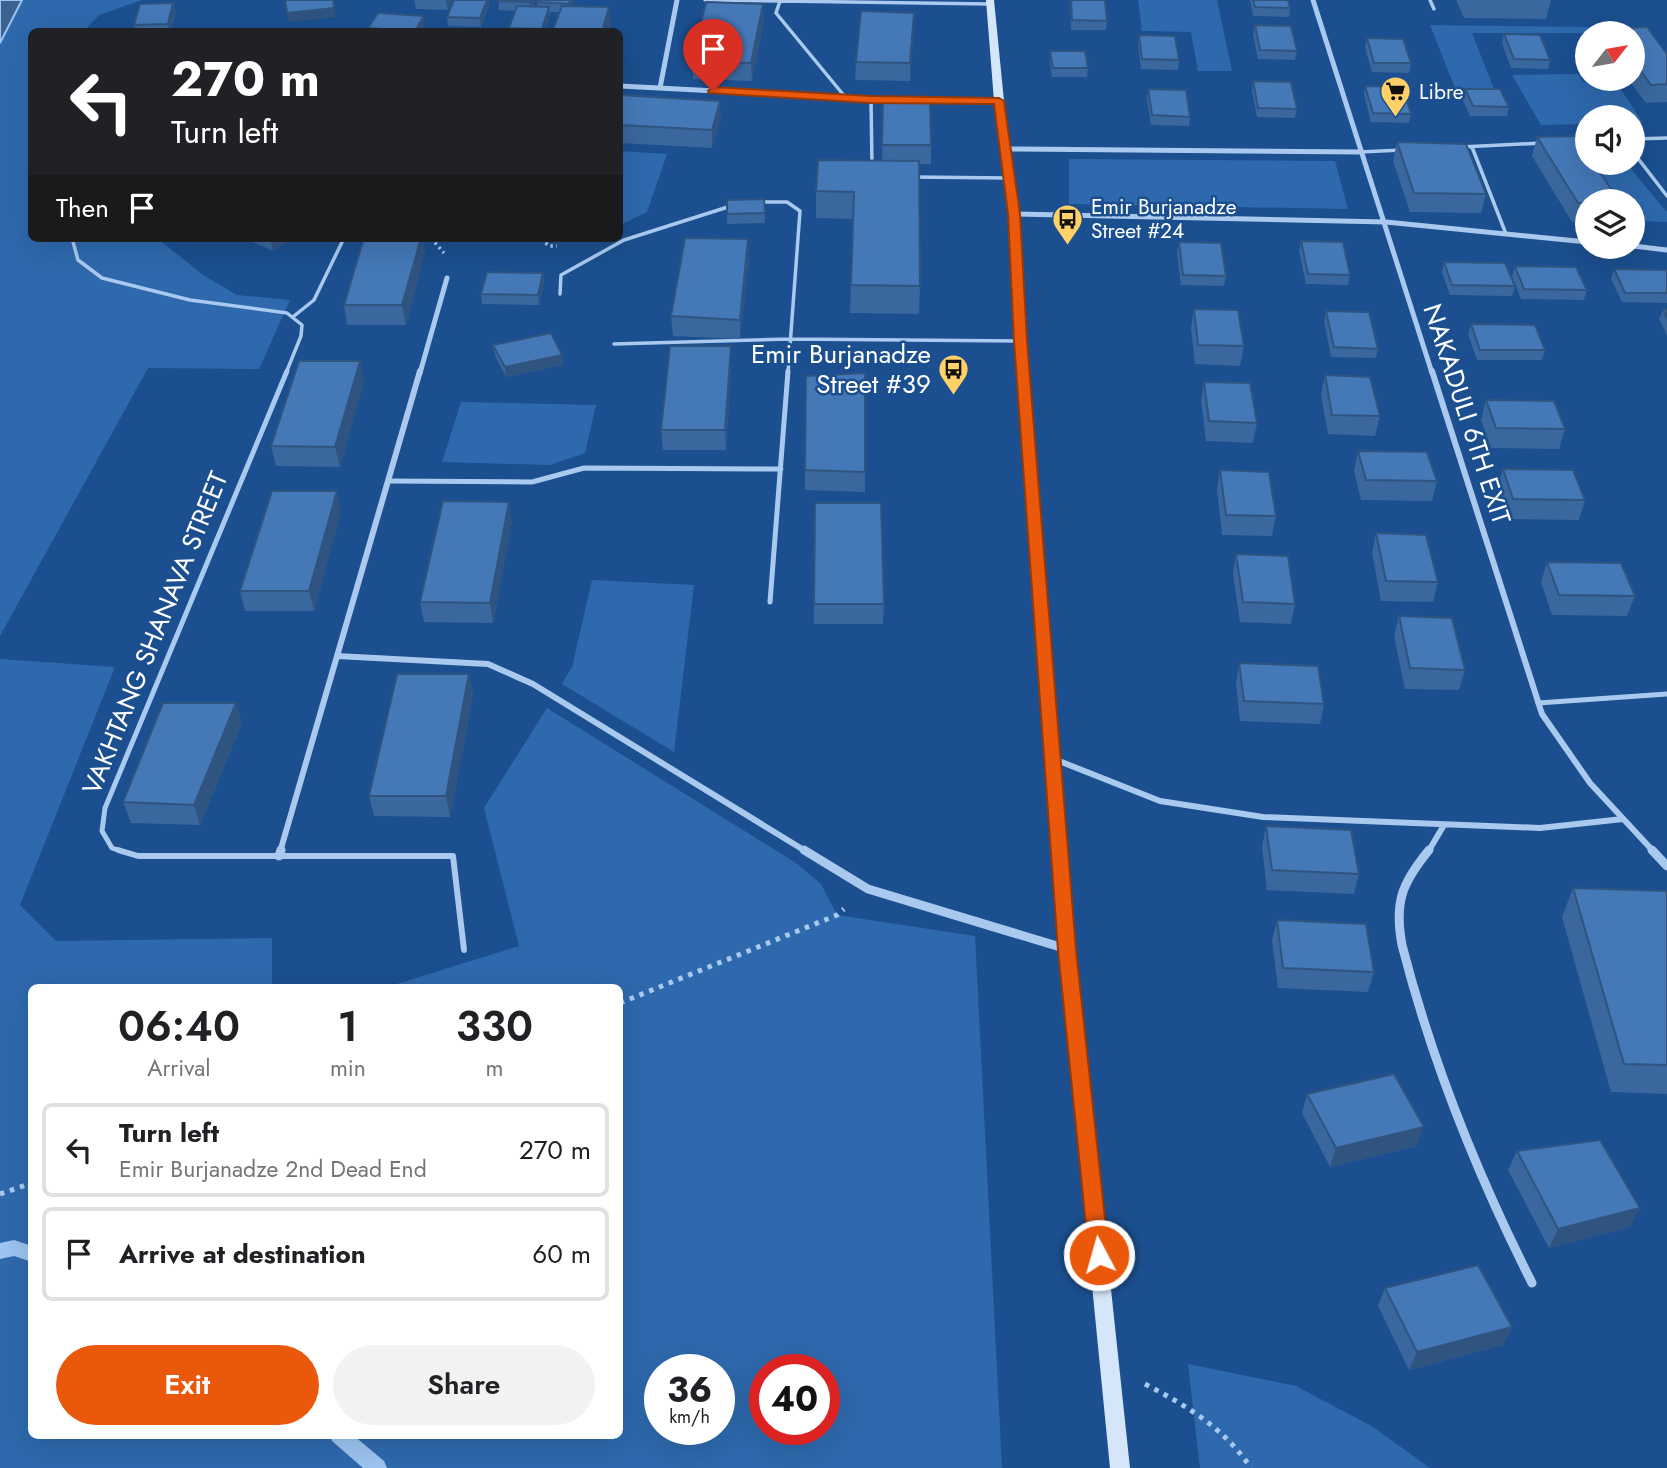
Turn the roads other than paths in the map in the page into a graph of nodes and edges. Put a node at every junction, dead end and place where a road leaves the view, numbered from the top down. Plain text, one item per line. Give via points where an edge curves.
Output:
1 (677, 0) edge
2 (705, 0) edge
3 (1313, 0) edge
4 (1430, 0) edge
5 (780, 1) edge
6 (808, 1) edge
7 (990, 2) edge
8 (1434, 9) dead end
9 (623, 86) edge
10 (660, 88) junction
11 (846, 98) junction
12 (871, 99) junction
13 (999, 101) junction
14 (1667, 138) edge
15 (1645, 139) edge
16 (1575, 142) edge
17 (1549, 143) edge
18 (1562, 143) edge
19 (1459, 147) edge
20 (1472, 147) junction
21 (1006, 149) junction
22 (1409, 149) edge
23 (1359, 152) junction
24 (1645, 168) edge
25 (872, 177) edge
26 (899, 177) edge
27 (1009, 178) junction
28 (1667, 196) edge
29 (750, 204) edge
30 (739, 205) edge
31 (1014, 214) junction
32 (1386, 222) junction
33 (1506, 234) junction
34 (623, 241) edge
35 (1575, 241) edge
36 (73, 242) edge
37 (342, 242) edge
38 (620, 242) edge
39 (1645, 247) edge
40 (1667, 250) edge
41 (447, 278) dead end
42 (560, 294) dead end
43 (294, 316) junction
44 (790, 339) junction
45 (1021, 341) junction
46 (614, 344) dead end
47 (780, 469) junction
48 (388, 481) junction
49 (770, 602) dead end
50 (337, 656) junction
51 (1667, 694) edge
52 (1538, 703) junction
53 (1054, 759) junction
54 (1623, 819) junction
55 (1444, 825) junction
56 (279, 856) junction
57 (1667, 866) edge
58 (464, 950) dead end
59 (1067, 950) junction
60 (1532, 1283) dead end
61 (1120, 1468) edge

1 - 10 street
2 - 5 lane
3 - 23 street, NAKADULI 6TH EXIT
4 - 8 lane
5 - 6 lane
5 - 11 lane via 776,13
6 - 7 lane
7 - 13 street
9 - 10 street
10 - 11 street
11 - 12 street
12 - 13 street
12 - 25 lane
13 - 21 street
14 - 15 lane
16 - 18 lane
17 - 20 lane
19 - 20 lane
20 - 33 lane
21 - 23 street
21 - 27 street
22 - 23 lane
23 - 32 street, NAKADULI 6TH EXIT
24 - 28 lane
26 - 27 lane
27 - 31 street
29 - 44 lane via 786,202 800,211
30 - 34 lane
31 - 32 street
31 - 45 street
32 - 33 street
32 - 52 street, NAKADULI 6TH EXIT
33 - 35 street
36 - 43 lane via 78,260 102,278 190,300
37 - 43 lane via 314,300
38 - 42 lane via 561,275
39 - 40 street
41 - 48 street
43 - 56 lane, VAKHTANG SHANAVA STREET via 302,325 301,336 105,808 102,831 112,848 138,856
44 - 45 lane
44 - 46 lane
44 - 47 lane
45 - 53 street
47 - 48 lane via 584,468 532,482
47 - 49 lane
48 - 50 street
50 - 56 street
50 - 59 street via 488,664 533,684 868,889
51 - 52 lane
52 - 54 street, NAKADULI 6TH EXIT via 1560,744
53 - 55 street via 1160,801 1263,817
53 - 59 street
54 - 55 street via 1540,828
54 - 57 street, NAKADULI 6TH EXIT
55 - 60 street via 1439,839 1404,883 1398,910 1406,960 1467,1144
56 - 58 lane, VAKHTANG SHANAVA STREET via 453,856
59 - 61 street

